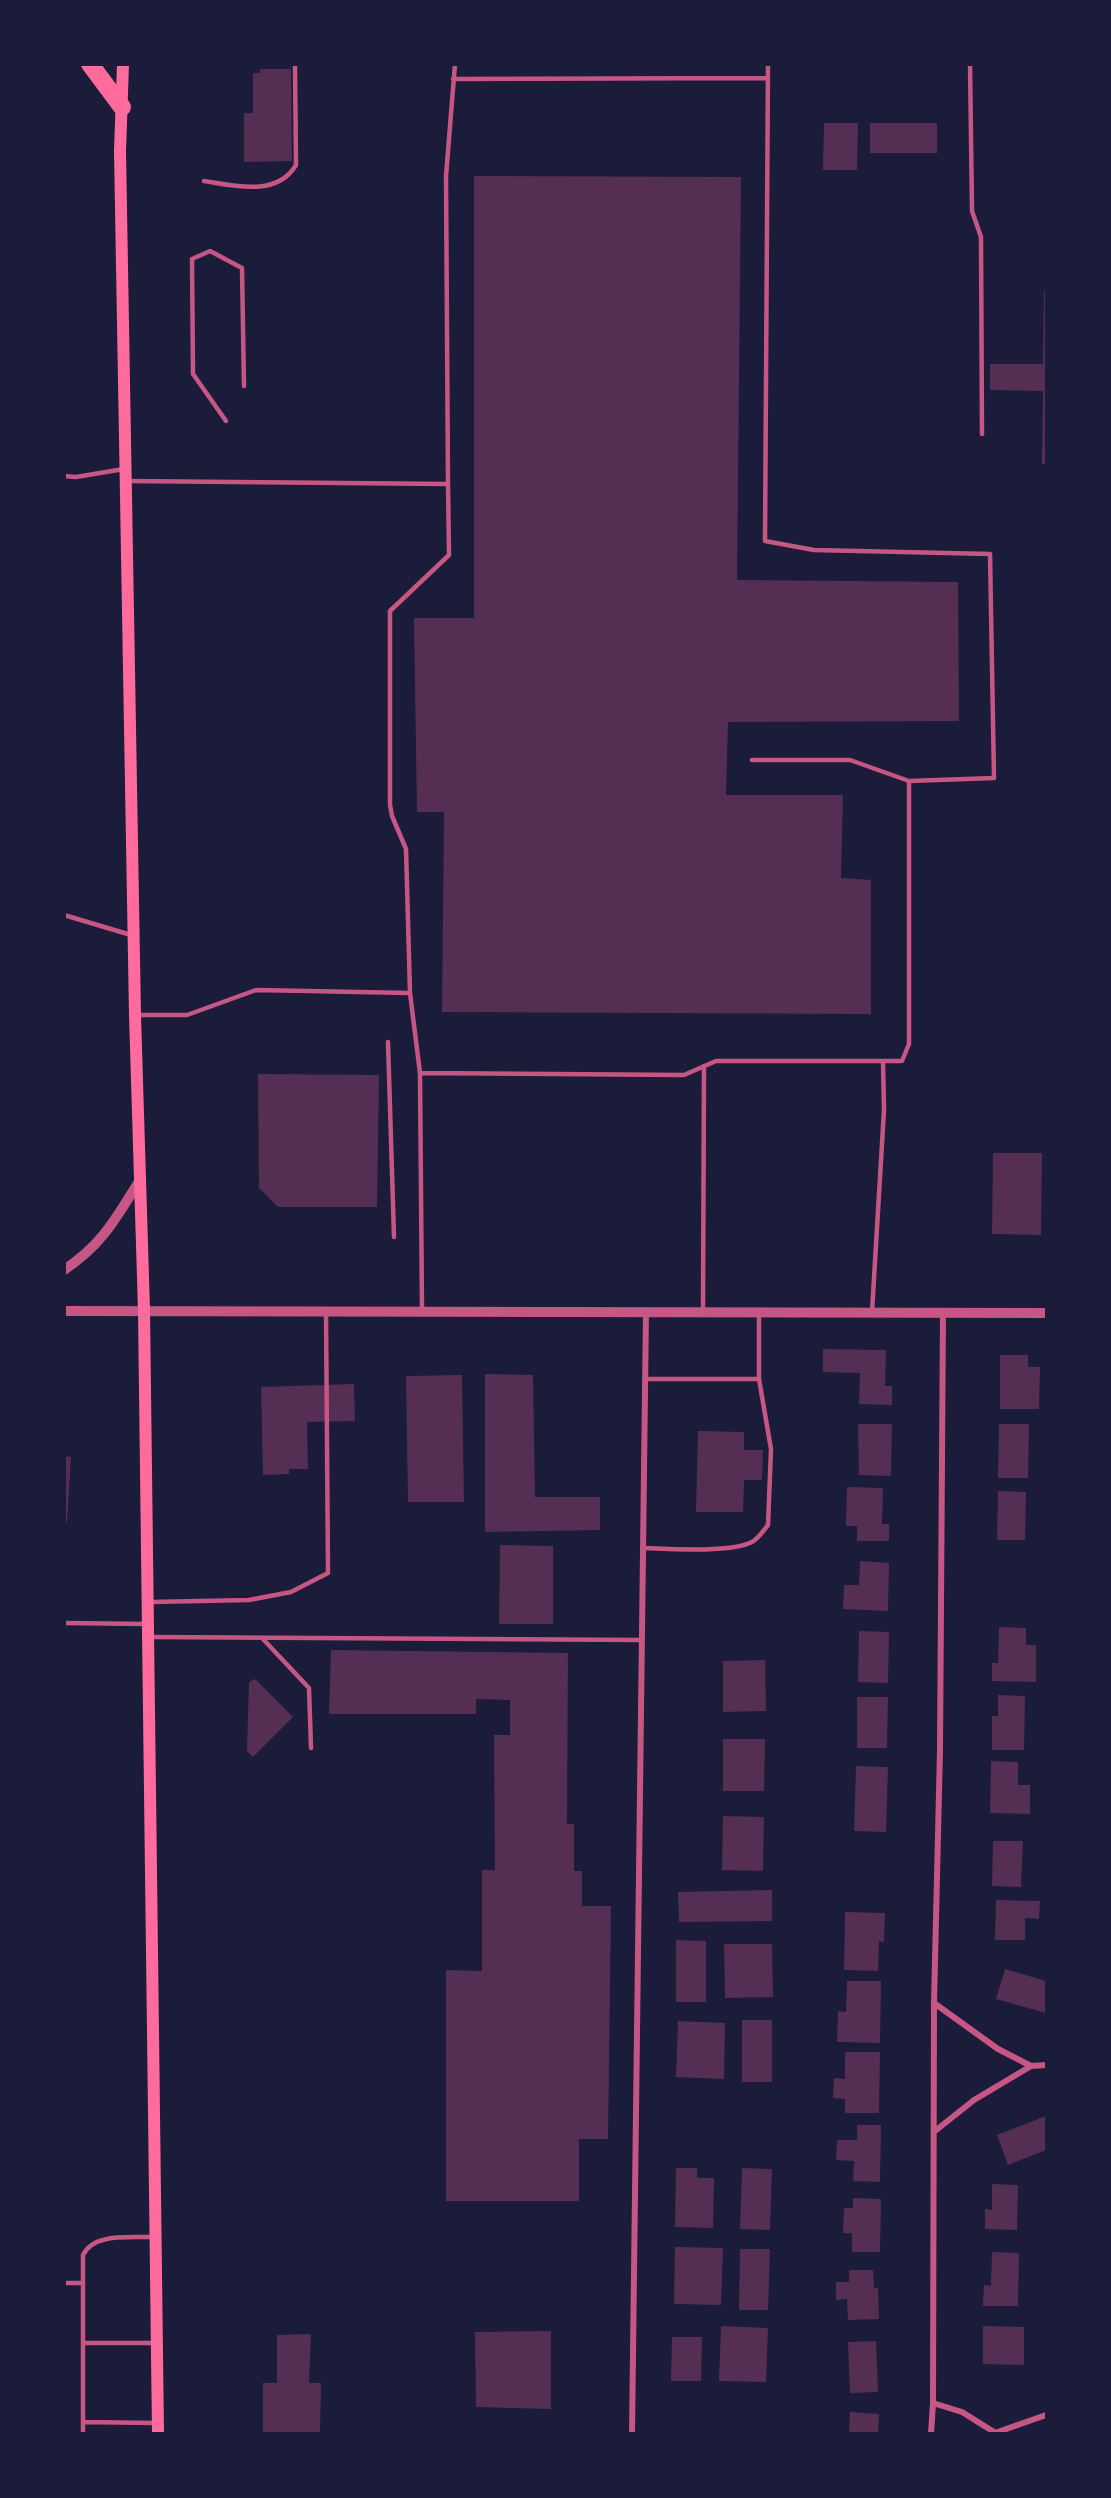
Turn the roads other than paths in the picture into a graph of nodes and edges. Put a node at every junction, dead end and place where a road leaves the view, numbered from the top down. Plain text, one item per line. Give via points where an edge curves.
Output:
1 (90, 64) edge
2 (123, 64) edge
3 (295, 64) edge
4 (454, 64) edge
5 (768, 64) edge
6 (970, 64) edge
7 (767, 78) junction
8 (453, 79) junction
9 (122, 107) junction
10 (204, 181) dead end
11 (244, 386) dead end
12 (226, 421) dead end
13 (982, 434) dead end
14 (127, 475) junction
15 (64, 476) edge
16 (448, 484) junction
17 (752, 760) dead end
18 (909, 781) junction
19 (64, 915) edge
20 (134, 936) junction
21 (410, 993) junction
22 (135, 1015) junction
23 (388, 1042) dead end
24 (883, 1061) junction
25 (704, 1066) junction
26 (420, 1073) junction
27 (140, 1180) junction
28 (394, 1237) dead end
29 (64, 1270) edge
30 (144, 1310) junction
31 (326, 1310) junction
32 (422, 1310) junction
33 (64, 1311) edge
34 (646, 1311) junction
35 (703, 1312) junction
36 (759, 1312) junction
37 (872, 1312) junction
38 (943, 1312) junction
39 (1047, 1313) edge
40 (645, 1379) junction
41 (759, 1379) junction
42 (643, 1548) junction
43 (147, 1602) junction
44 (64, 1623) edge
45 (147, 1631) junction
46 (262, 1638) junction
47 (642, 1640) junction
48 (311, 1748) dead end
49 (934, 2003) junction
50 (1031, 2066) junction
51 (1047, 2066) edge
52 (935, 2131) junction
53 (156, 2236) junction
54 (64, 2283) edge
55 (83, 2283) junction
56 (83, 2343) junction
57 (157, 2343) junction
58 (933, 2403) junction
59 (1047, 2415) edge
60 (83, 2422) junction
61 (158, 2428) edge
62 (83, 2433) edge
63 (632, 2433) edge
64 (930, 2433) edge
65 (993, 2433) edge

1 - 9 highway
2 - 9 main road
3 - 10 lane via 296,165 290,174 270,186 241,187
4 - 8 lane
5 - 7 lane
6 - 13 lane via 972,212 981,237
7 - 8 lane
7 - 18 lane via 765,541 814,550 990,554 994,778
8 - 16 lane via 447,176
9 - 14 main road
11 - 12 lane via 242,268 210,251 192,259 193,374
14 - 15 lane
14 - 16 lane
14 - 20 main road
16 - 21 lane via 449,555 390,611 390,805 406,849
17 - 18 lane via 850,760
18 - 24 lane via 909,1044 902,1061
19 - 20 lane
20 - 22 main road
21 - 22 lane via 256,990 187,1015
21 - 26 lane
22 - 27 main road
23 - 28 lane
24 - 25 lane via 716,1061
24 - 37 lane via 884,1110
25 - 26 lane via 684,1075
25 - 35 lane
26 - 32 lane
27 - 29 street via 100,1241
27 - 30 main road
30 - 31 street
30 - 33 street
30 - 43 main road
31 - 32 street
31 - 43 lane via 328,1573 291,1592 249,1600
32 - 34 street
34 - 35 street
34 - 40 street
35 - 36 street
36 - 37 street
36 - 41 lane
37 - 38 street
38 - 39 street
38 - 49 street
40 - 41 lane
40 - 42 street
41 - 42 lane via 771,1449 768,1525 753,1542 738,1546
42 - 47 street
43 - 45 main road
44 - 45 lane
45 - 46 lane
45 - 53 main road
46 - 47 lane
46 - 48 lane via 309,1688
47 - 63 street
49 - 50 street via 998,2049
49 - 52 street
50 - 51 street
50 - 52 street via 975,2100
52 - 58 street
53 - 55 lane via 93,2243 83,2254
53 - 57 main road
54 - 55 lane
55 - 56 lane
56 - 57 lane
56 - 60 lane
57 - 61 main road
58 - 64 street
58 - 65 street via 962,2412
59 - 65 street
60 - 61 lane
60 - 62 lane

